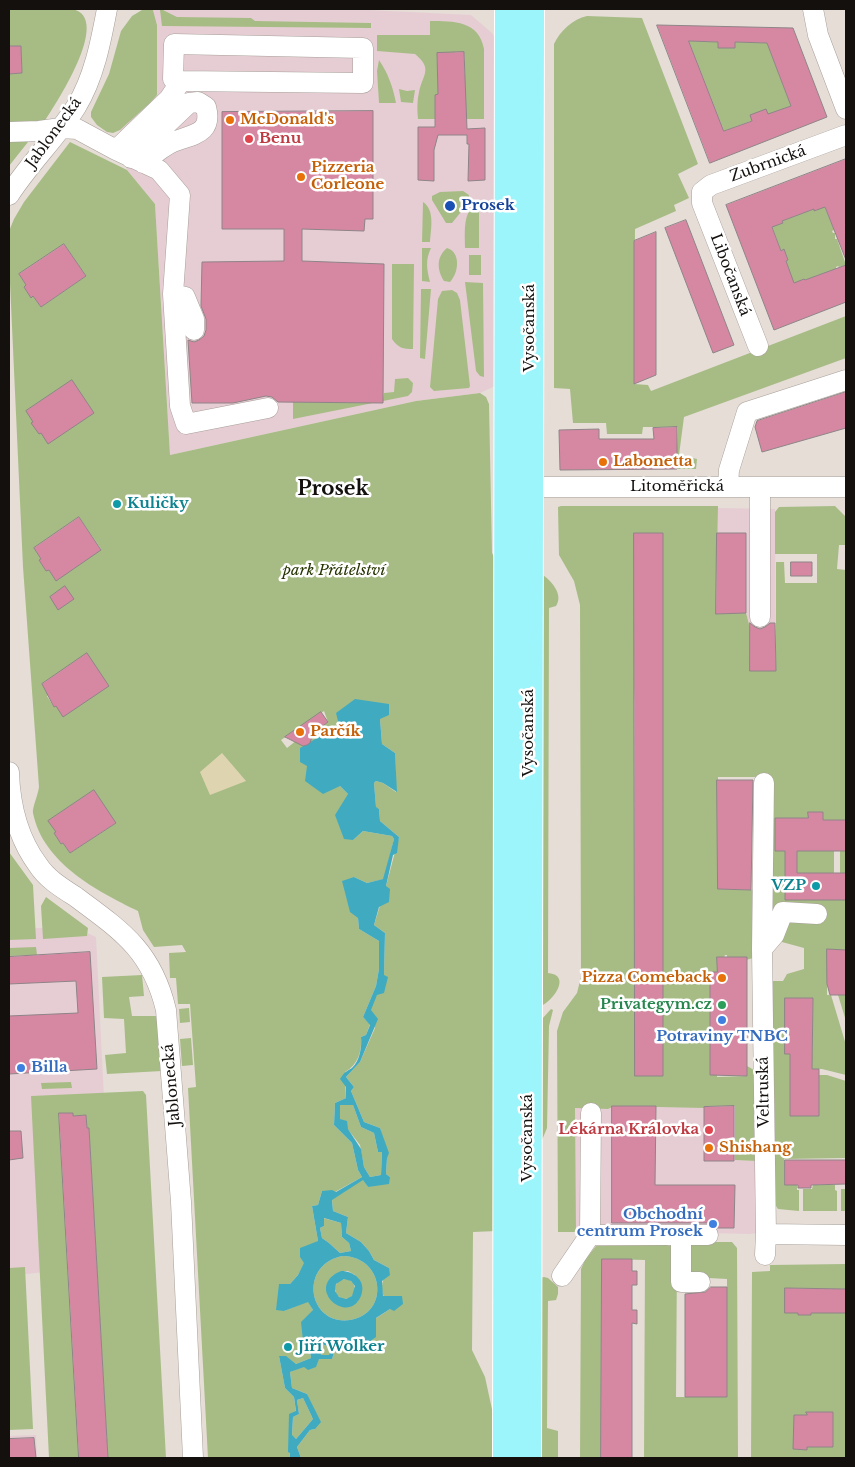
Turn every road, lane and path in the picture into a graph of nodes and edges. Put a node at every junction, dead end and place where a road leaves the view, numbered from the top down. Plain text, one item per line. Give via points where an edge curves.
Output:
1 (107, 9) edge
2 (508, 9) edge
3 (531, 9) edge
4 (814, 9) edge
5 (181, 81) junction
6 (846, 109) edge
7 (61, 128) junction
8 (9, 132) edge
9 (846, 135) edge
10 (130, 157) junction
11 (9, 195) edge
12 (702, 204) joint
13 (173, 294) junction
14 (194, 330) dead end
15 (758, 346) dead end
16 (846, 380) edge
17 (268, 408) dead end
18 (519, 487) junction
19 (728, 487) junction
20 (760, 487) junction
21 (846, 487) edge
22 (760, 616) dead end
23 (9, 772) edge
24 (764, 783) dead end
25 (817, 914) dead end
26 (762, 949) junction
27 (591, 1113) dead end
28 (590, 1234) junction
29 (766, 1234) junction
30 (681, 1235) junction
31 (708, 1235) dead end
32 (846, 1235) edge
33 (765, 1255) dead end
34 (562, 1276) dead end
35 (700, 1282) dead end
36 (193, 1458) edge
37 (506, 1458) edge
38 (528, 1458) edge

1 - 7 street, Jablonecká via 88,81 77,106
2 - 18 main road, Vysočanská
3 - 18 main road, Vysočanská
4 - 6 street via 818,35
5 - 5 street via 363,83 363,48 174,44 173,79
5 - 10 street
7 - 8 street
7 - 10 street via 77,129
7 - 11 street, Jablonecká
9 - 12 street, Zubrnická via 710,185 702,192
10 - 13 street via 159,170 180,195
12 - 15 street, Libočanská
13 - 14 street via 185,297 194,319
13 - 17 street via 180,406 186,424
16 - 19 street via 747,412 729,470
18 - 19 street, Litoměřická
18 - 37 main road, Vysočanská
18 - 38 main road, Vysočanská
19 - 20 street, Litoměřická
20 - 21 street, Litoměřická
20 - 22 street
23 - 36 street, Jablonecká via 22,841 38,866 49,878 117,927 142,954 162,992 179,1169
24 - 26 street, Veltruská
25 - 26 street via 783,912 774,935
26 - 29 street, Veltruská
27 - 28 street
28 - 30 street
28 - 34 street
29 - 32 street
29 - 33 street, Veltruská
30 - 31 street
30 - 35 street via 682,1282

